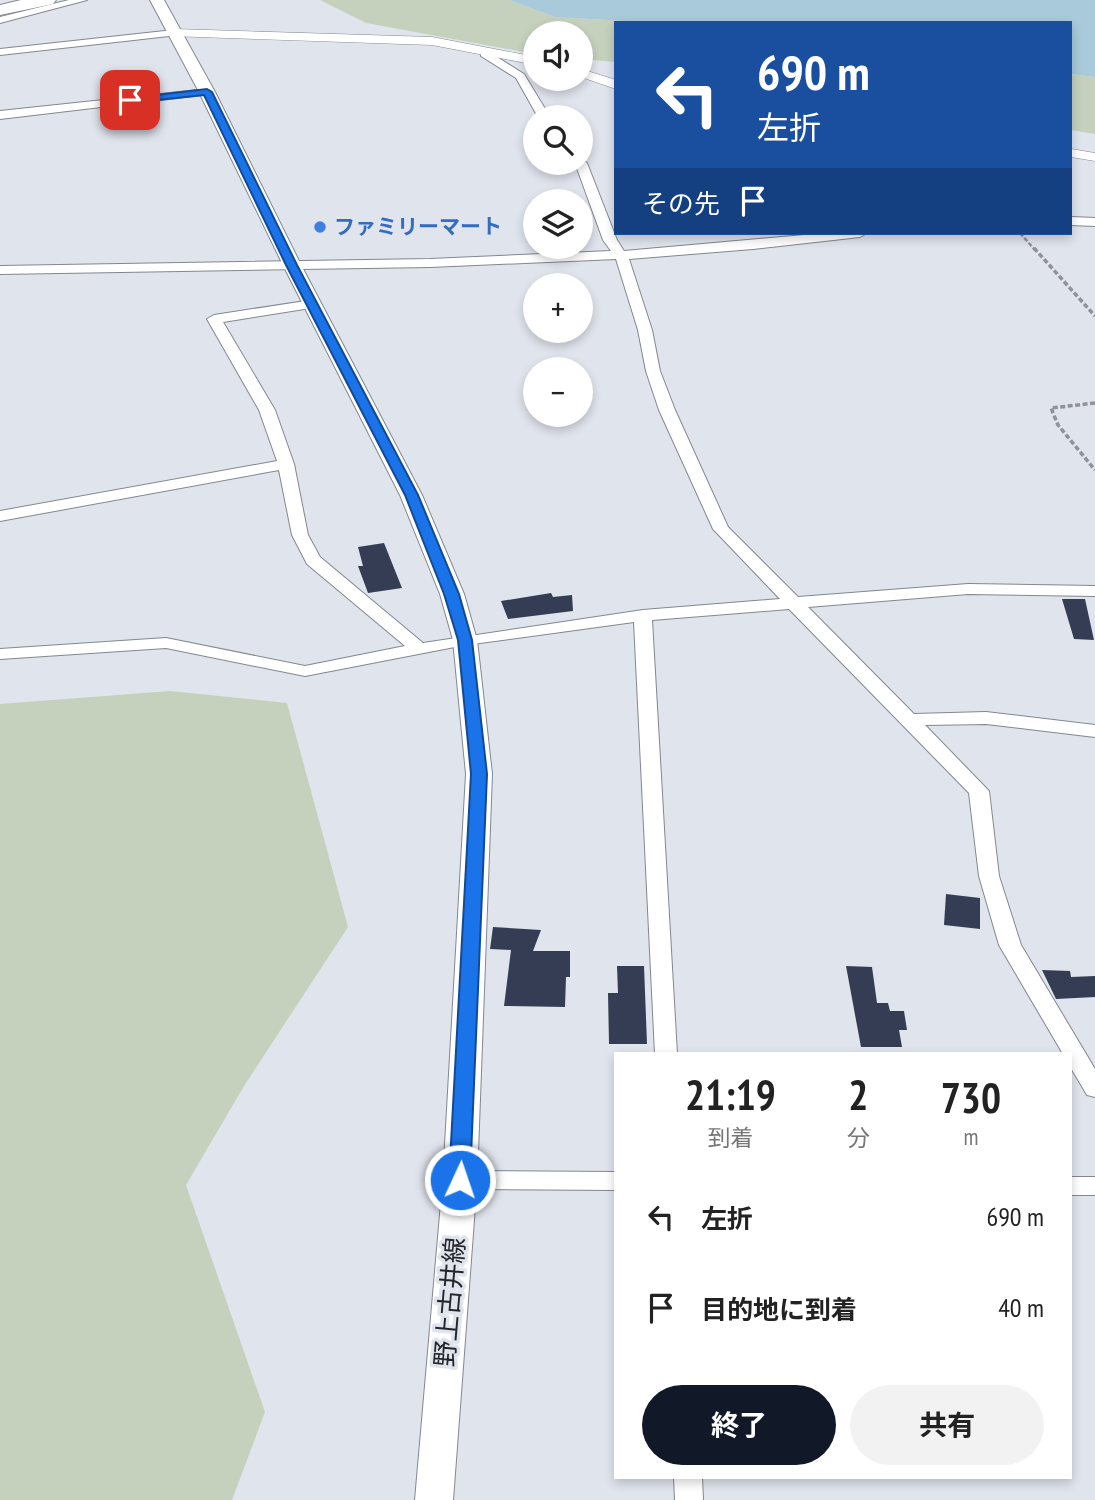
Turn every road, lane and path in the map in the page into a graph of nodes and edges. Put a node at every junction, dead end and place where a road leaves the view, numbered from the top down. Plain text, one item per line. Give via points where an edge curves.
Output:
1 (47, 0) edge
2 (82, 0) edge
3 (157, 0) edge
4 (0, 10) edge
5 (0, 20) edge
6 (174, 33) junction
7 (0, 52) edge
8 (485, 54) junction
9 (523, 59) edge
10 (593, 77) edge
11 (614, 84) edge
12 (207, 92) junction
13 (537, 105) edge
14 (0, 115) edge
15 (1072, 153) edge
16 (1095, 157) edge
17 (586, 175) edge
18 (1072, 221) edge
19 (1095, 222) edge
20 (840, 235) edge
21 (1022, 235) edge
22 (619, 253) junction
23 (292, 265) junction
24 (0, 270) edge
25 (312, 304) junction
26 (1095, 316) edge
27 (1095, 403) edge
28 (286, 464) junction
29 (1095, 470) edge
30 (0, 516) edge
31 (1095, 591) edge
32 (793, 603) junction
33 (643, 615) junction
34 (465, 640) junction
35 (418, 648) junction
36 (0, 654) edge
37 (909, 720) junction
38 (1095, 731) edge
39 (666, 1052) edge
40 (1095, 1089) edge
41 (460, 1180) junction
42 (614, 1181) edge
43 (1072, 1186) edge
44 (1095, 1186) edge
45 (688, 1479) edge
46 (434, 1500) edge
47 (690, 1500) edge

1 - 4 highway
2 - 5 street
3 - 6 main road, 野上古井線
6 - 7 street
6 - 8 street via 432,41
6 - 12 main road, 野上古井線
8 - 9 street
8 - 13 street via 520,76
10 - 11 street
12 - 14 street
12 - 23 main road, 野上古井線
15 - 16 street
17 - 22 street
18 - 19 street
20 - 22 street
21 - 26 path
22 - 23 street
22 - 32 street via 667,410 721,529
23 - 24 street
23 - 25 main road, 野上古井線
25 - 28 street via 214,319 267,410
25 - 34 main road, 野上古井線 via 411,495 452,594
27 - 29 path via 1051,408 1058,425
28 - 30 street
28 - 35 street via 300,535 313,560
31 - 32 street via 968,589
32 - 33 street
32 - 37 street
33 - 34 street
33 - 39 street
34 - 35 street
34 - 41 main road, 野上古井線 via 479,774
35 - 36 street via 306,671 166,643
37 - 38 street via 986,718
37 - 40 street via 979,791 989,876 1010,944
41 - 42 street
41 - 46 main road, 野上古井線
43 - 44 street
45 - 47 street

